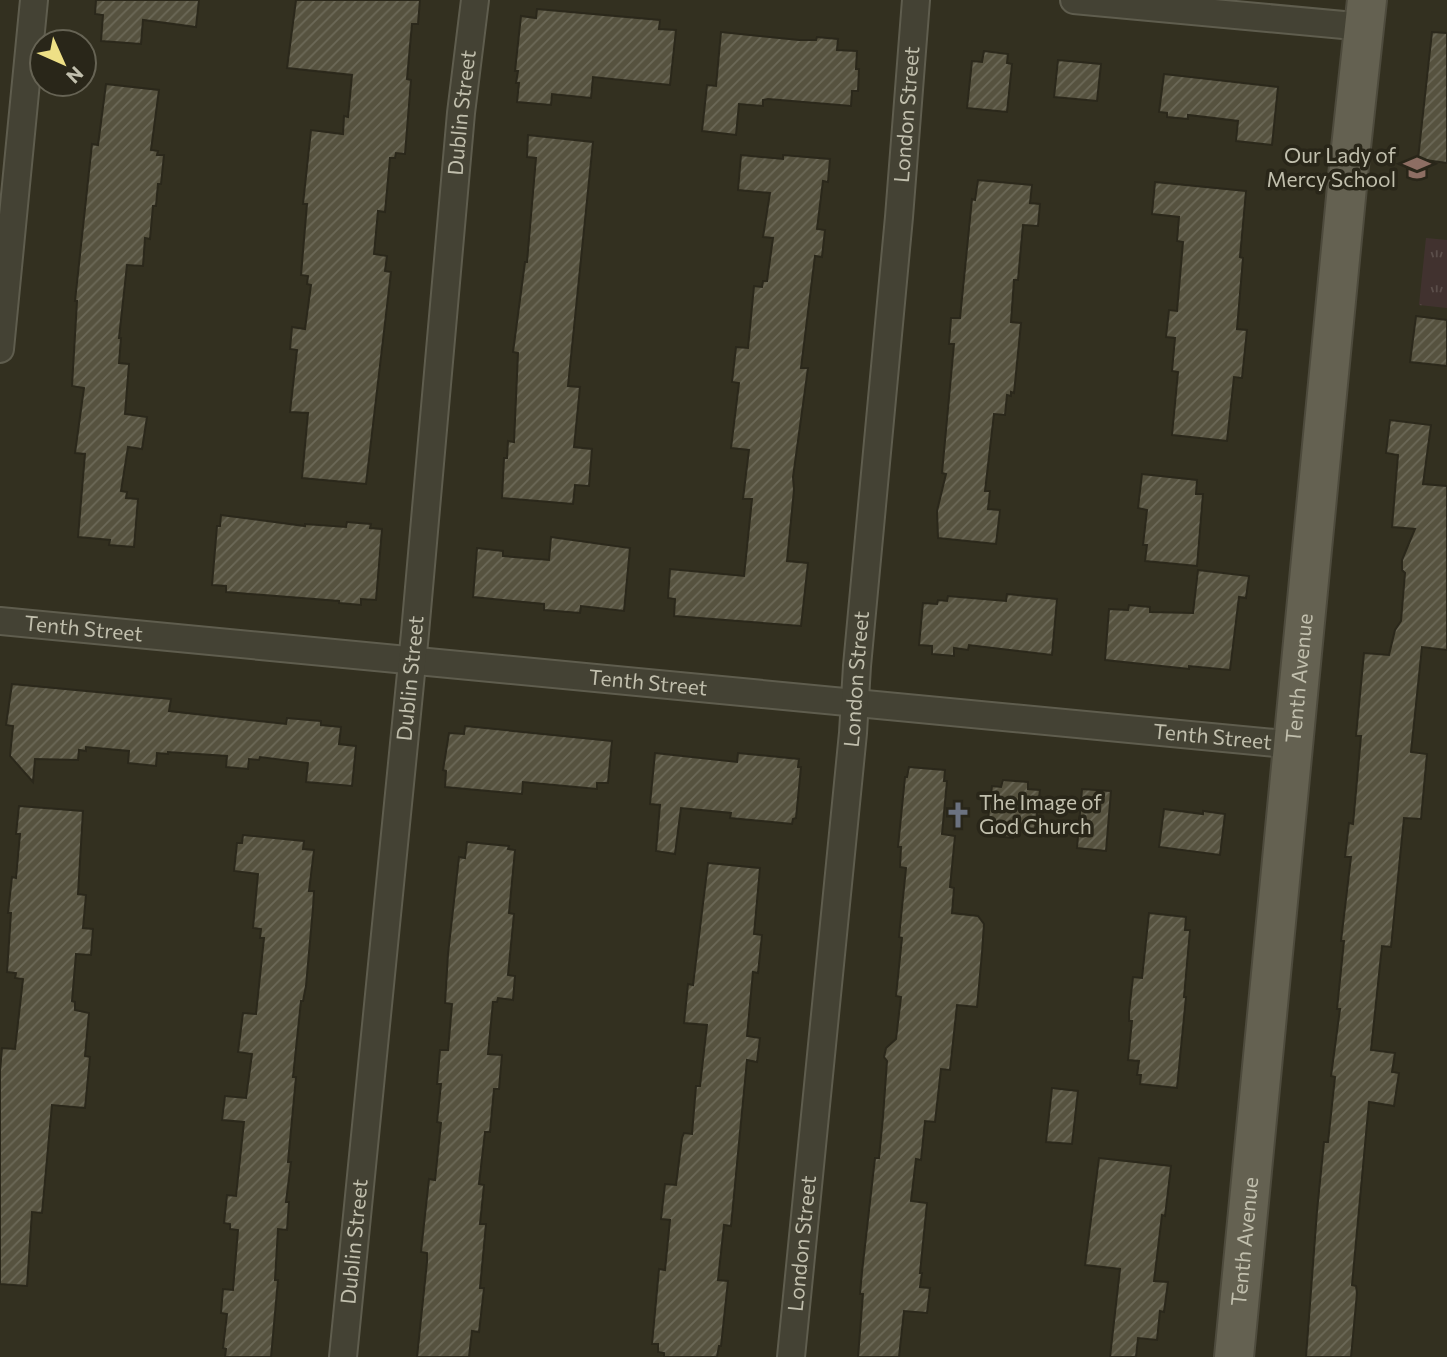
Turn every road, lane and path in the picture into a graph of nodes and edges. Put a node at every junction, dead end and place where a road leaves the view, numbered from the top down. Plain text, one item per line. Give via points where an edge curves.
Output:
1 (34, 0) edge
2 (475, 0) edge
3 (916, 0) edge
4 (1074, 0) edge
5 (1366, 13) edge
6 (0, 349) edge
7 (0, 621) edge
8 (410, 661) junction
9 (855, 704) junction
10 (1295, 745) junction
11 (343, 1357) edge
12 (790, 1357) edge
13 (1234, 1357) edge

1 - 6 street
2 - 8 street, Dublin Street
3 - 9 street, London Street
4 - 5 street
5 - 10 main road, Tenth Avenue
7 - 8 street, Tenth Street
8 - 9 street, Tenth Street
8 - 11 street, Dublin Street
9 - 10 street, Tenth Street
9 - 12 street, London Street
10 - 13 main road, Tenth Avenue

